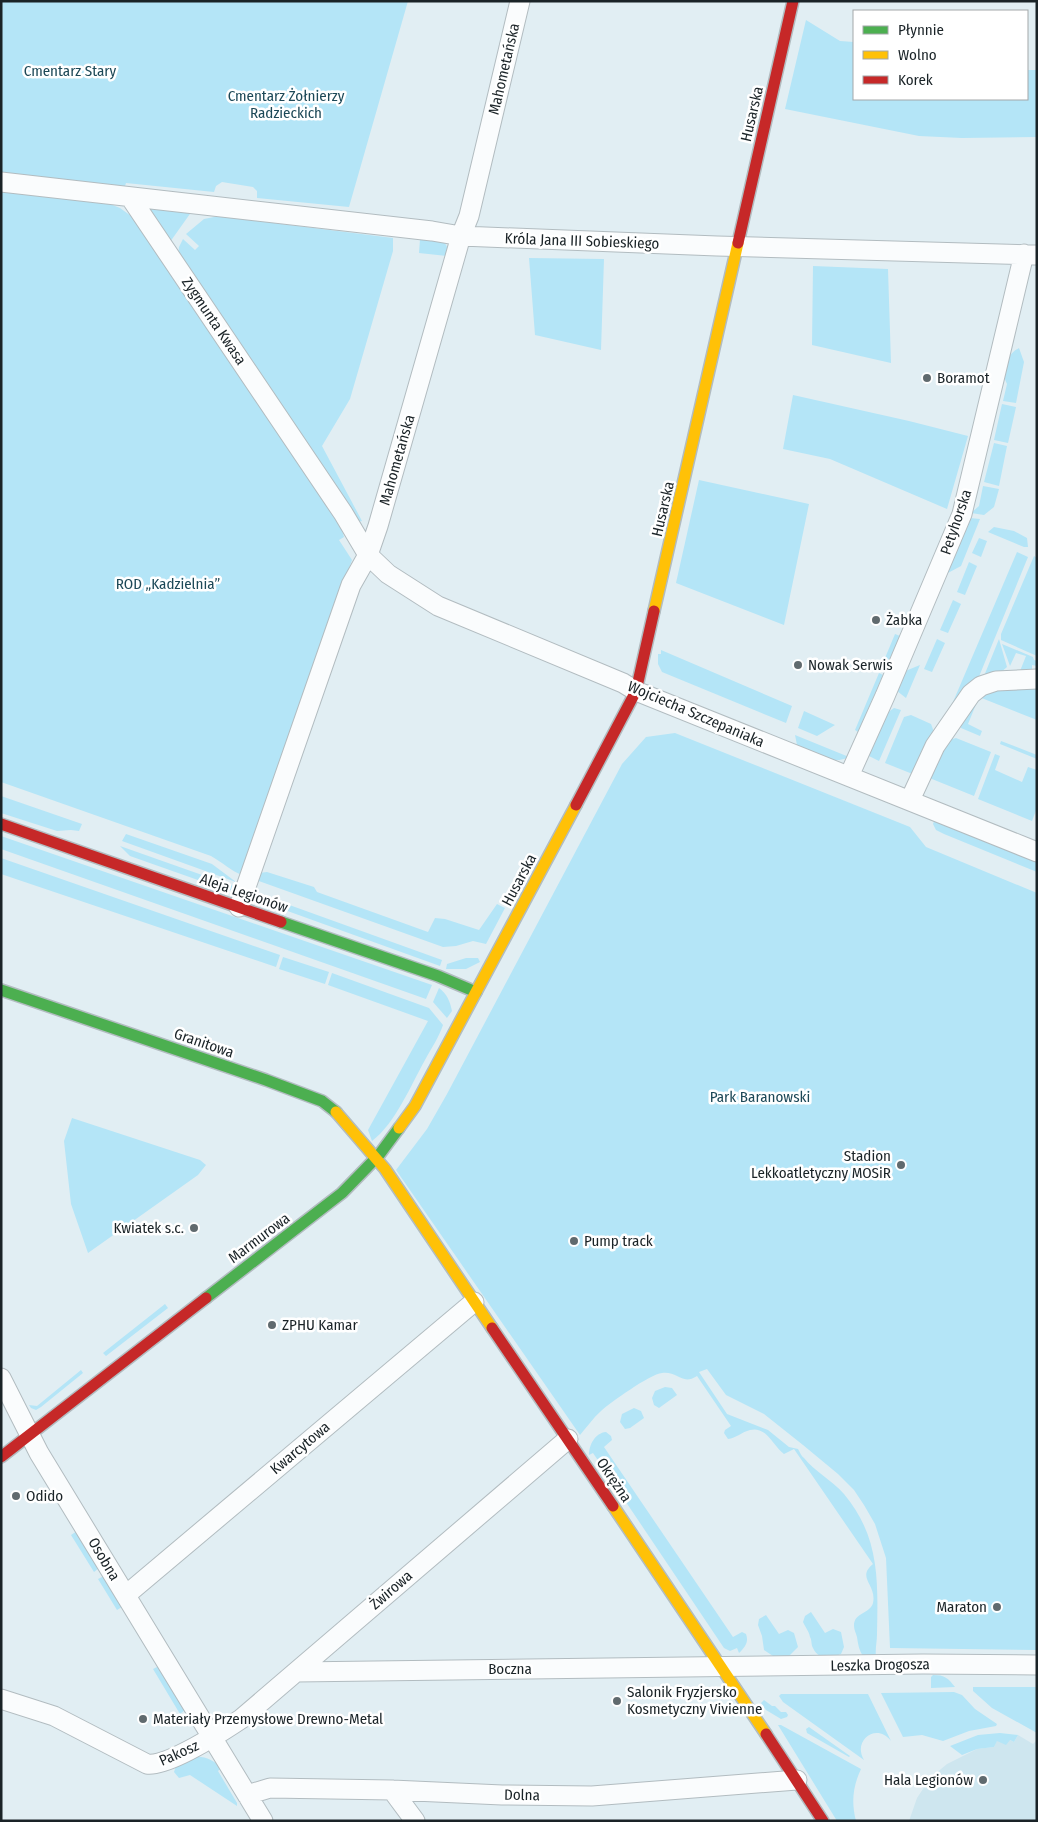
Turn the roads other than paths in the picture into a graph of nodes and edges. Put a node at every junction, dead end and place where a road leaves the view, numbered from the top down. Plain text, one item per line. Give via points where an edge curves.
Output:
1 (520, 1) edge
2 (793, 1) edge
3 (1, 182) edge
4 (130, 196) junction
5 (461, 236) junction
6 (738, 246) junction
7 (1030, 255) edge
8 (368, 555) junction
9 (1037, 679) edge
10 (636, 691) junction
11 (849, 776) junction
12 (910, 800) junction
13 (1, 824) edge
14 (1037, 852) edge
15 (240, 907) junction
16 (1, 990) edge
17 (476, 992) junction
18 (377, 1158) junction
19 (474, 1302) junction
20 (1, 1378) edge
21 (29, 1434) junction
22 (568, 1439) junction
23 (1, 1457) edge
24 (126, 1595) junction
25 (1037, 1665) edge
26 (723, 1667) junction
27 (296, 1672) junction
28 (1, 1698) edge
29 (212, 1738) junction
30 (797, 1780) junction
31 (392, 1790) junction
32 (248, 1795) junction
33 (263, 1821) edge
34 (415, 1821) edge
35 (823, 1821) edge

1 - 5 street, Mahometańska via 469,216
2 - 6 street, Husarska
3 - 4 street
4 - 5 street, Króla Jana III Sobieskiego
4 - 8 street, Zygmunta Kwasa
5 - 6 street, Króla Jana III Sobieskiego
5 - 8 street, Mahometańska
6 - 7 street, Króla Jana III Sobieskiego
6 - 10 street, Husarska
7 - 11 street, Petyhorska via 962,514
8 - 10 street, Wojciecha Szczepaniaka via 388,574 438,606
8 - 15 street, Mahometańska via 351,585
9 - 12 street via 996,681 971,694 936,746
10 - 11 street, Wojciecha Szczepaniaka
10 - 17 street, Husarska
11 - 12 street, Wojciecha Szczepaniaka
12 - 14 street, Wojciecha Szczepaniaka
13 - 15 street, Aleja Legionów
15 - 17 street, Aleja Legionów
16 - 18 street, Granitowa via 318,1100 335,1111
17 - 18 street, Marmurowa via 412,1112
18 - 19 street, Okrężna
18 - 21 street, Marmurowa via 336,1198
19 - 22 street, Okrężna
19 - 24 street, Kwarcytowa
20 - 21 street, Osobna
21 - 23 street, Marmurowa
21 - 24 street, Osobna
22 - 26 street, Okrężna
22 - 27 street, Żwirowa
24 - 29 street, Osobna
25 - 26 street, Leszka Drogosza
26 - 27 street, Boczna
26 - 30 street, Okrężna
27 - 29 street, Żwirowa via 241,1719
28 - 29 street, Pakosz via 54,1716 147,1764 160,1763
29 - 32 street, Pakosz
30 - 31 street, Dolna via 592,1796
30 - 35 street, Okrężna
31 - 32 street, Dolna via 270,1788
31 - 34 street
32 - 33 street, Pakosz

